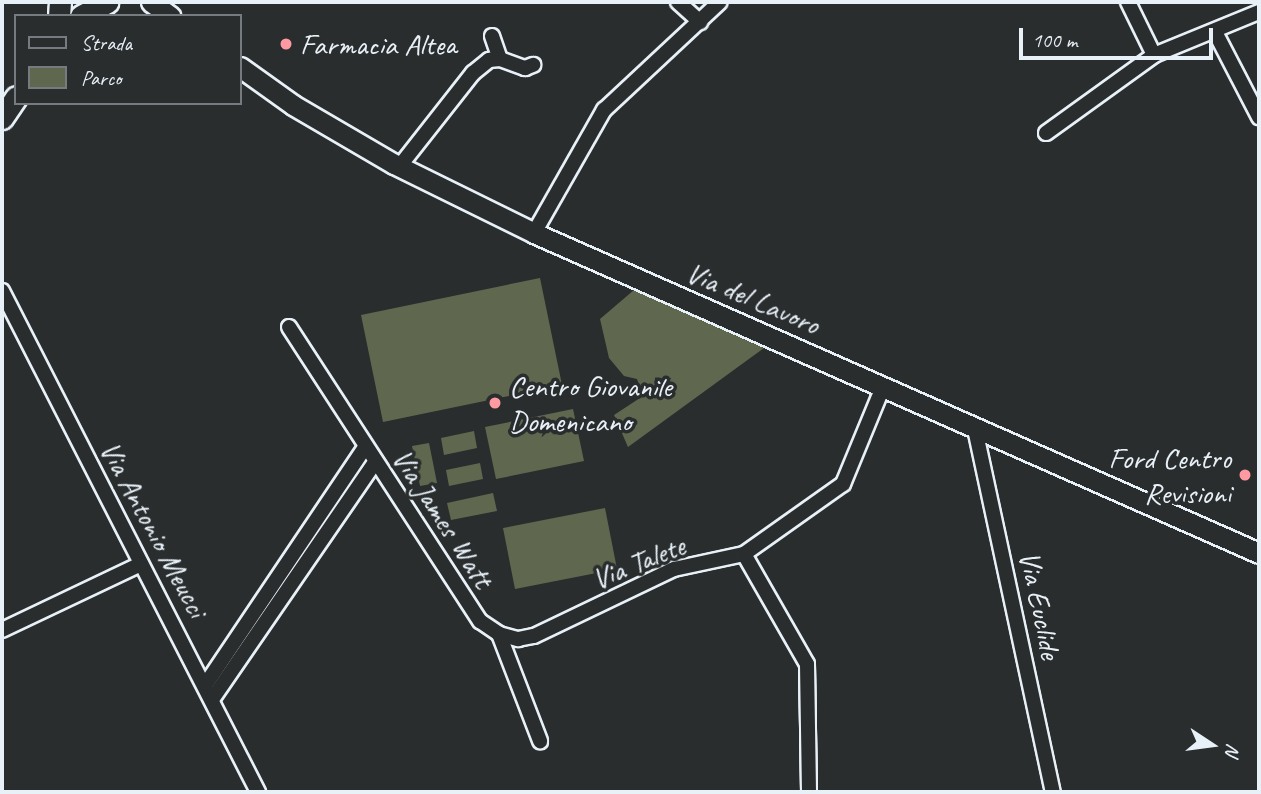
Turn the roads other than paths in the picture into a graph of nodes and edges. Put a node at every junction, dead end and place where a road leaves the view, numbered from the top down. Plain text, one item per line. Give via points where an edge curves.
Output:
1 (107, 2) edge
2 (151, 2) edge
3 (678, 2) edge
4 (720, 2) edge
5 (1128, 2) edge
6 (1259, 12) edge
7 (85, 14) edge
8 (167, 14) edge
9 (700, 22) junction
10 (1215, 32) junction
11 (492, 36) dead end
12 (1154, 55) junction
13 (500, 59) junction
14 (533, 65) dead end
15 (242, 67) edge
16 (14, 100) edge
17 (1259, 117) edge
18 (2, 118) edge
19 (1045, 133) dead end
20 (399, 167) junction
21 (534, 233) junction
22 (2, 291) edge
23 (289, 327) dead end
24 (883, 387) junction
25 (975, 429) junction
26 (365, 447) junction
27 (375, 462) junction
28 (1259, 553) edge
29 (744, 554) junction
30 (141, 564) junction
31 (291, 571) junction
32 (2, 630) edge
33 (499, 634) junction
34 (210, 691) junction
35 (540, 741) dead end
36 (258, 792) edge
37 (809, 792) edge
38 (1053, 792) edge

1 - 7 main road
2 - 8 main road
3 - 9 street
4 - 9 street
5 - 12 street
6 - 10 street
9 - 21 street via 604,110
10 - 12 street
10 - 17 street
11 - 13 street
12 - 19 street
13 - 14 street via 525,68
13 - 20 street via 489,60 473,74
15 - 20 main road, Via del Lavoro via 293,105
16 - 18 main road
20 - 21 main road, Via del Lavoro
21 - 24 main road, Via del Lavoro
22 - 30 street, Via Antonio Meucci
23 - 26 street, Via James Watt
24 - 25 main road, Via del Lavoro
24 - 29 street, Via Talete via 843,484
25 - 28 main road, Via del Lavoro
25 - 38 street, Via Euclide
26 - 27 street, Via James Watt
26 - 31 street
27 - 31 street
27 - 33 street, Via James Watt via 480,621
29 - 33 street, Via Talete via 674,569 534,636 518,639
29 - 37 street via 807,664
30 - 32 street
30 - 34 street, Via Antonio Meucci
31 - 34 street
33 - 35 street, Via James Watt
34 - 36 street, Via Antonio Meucci

